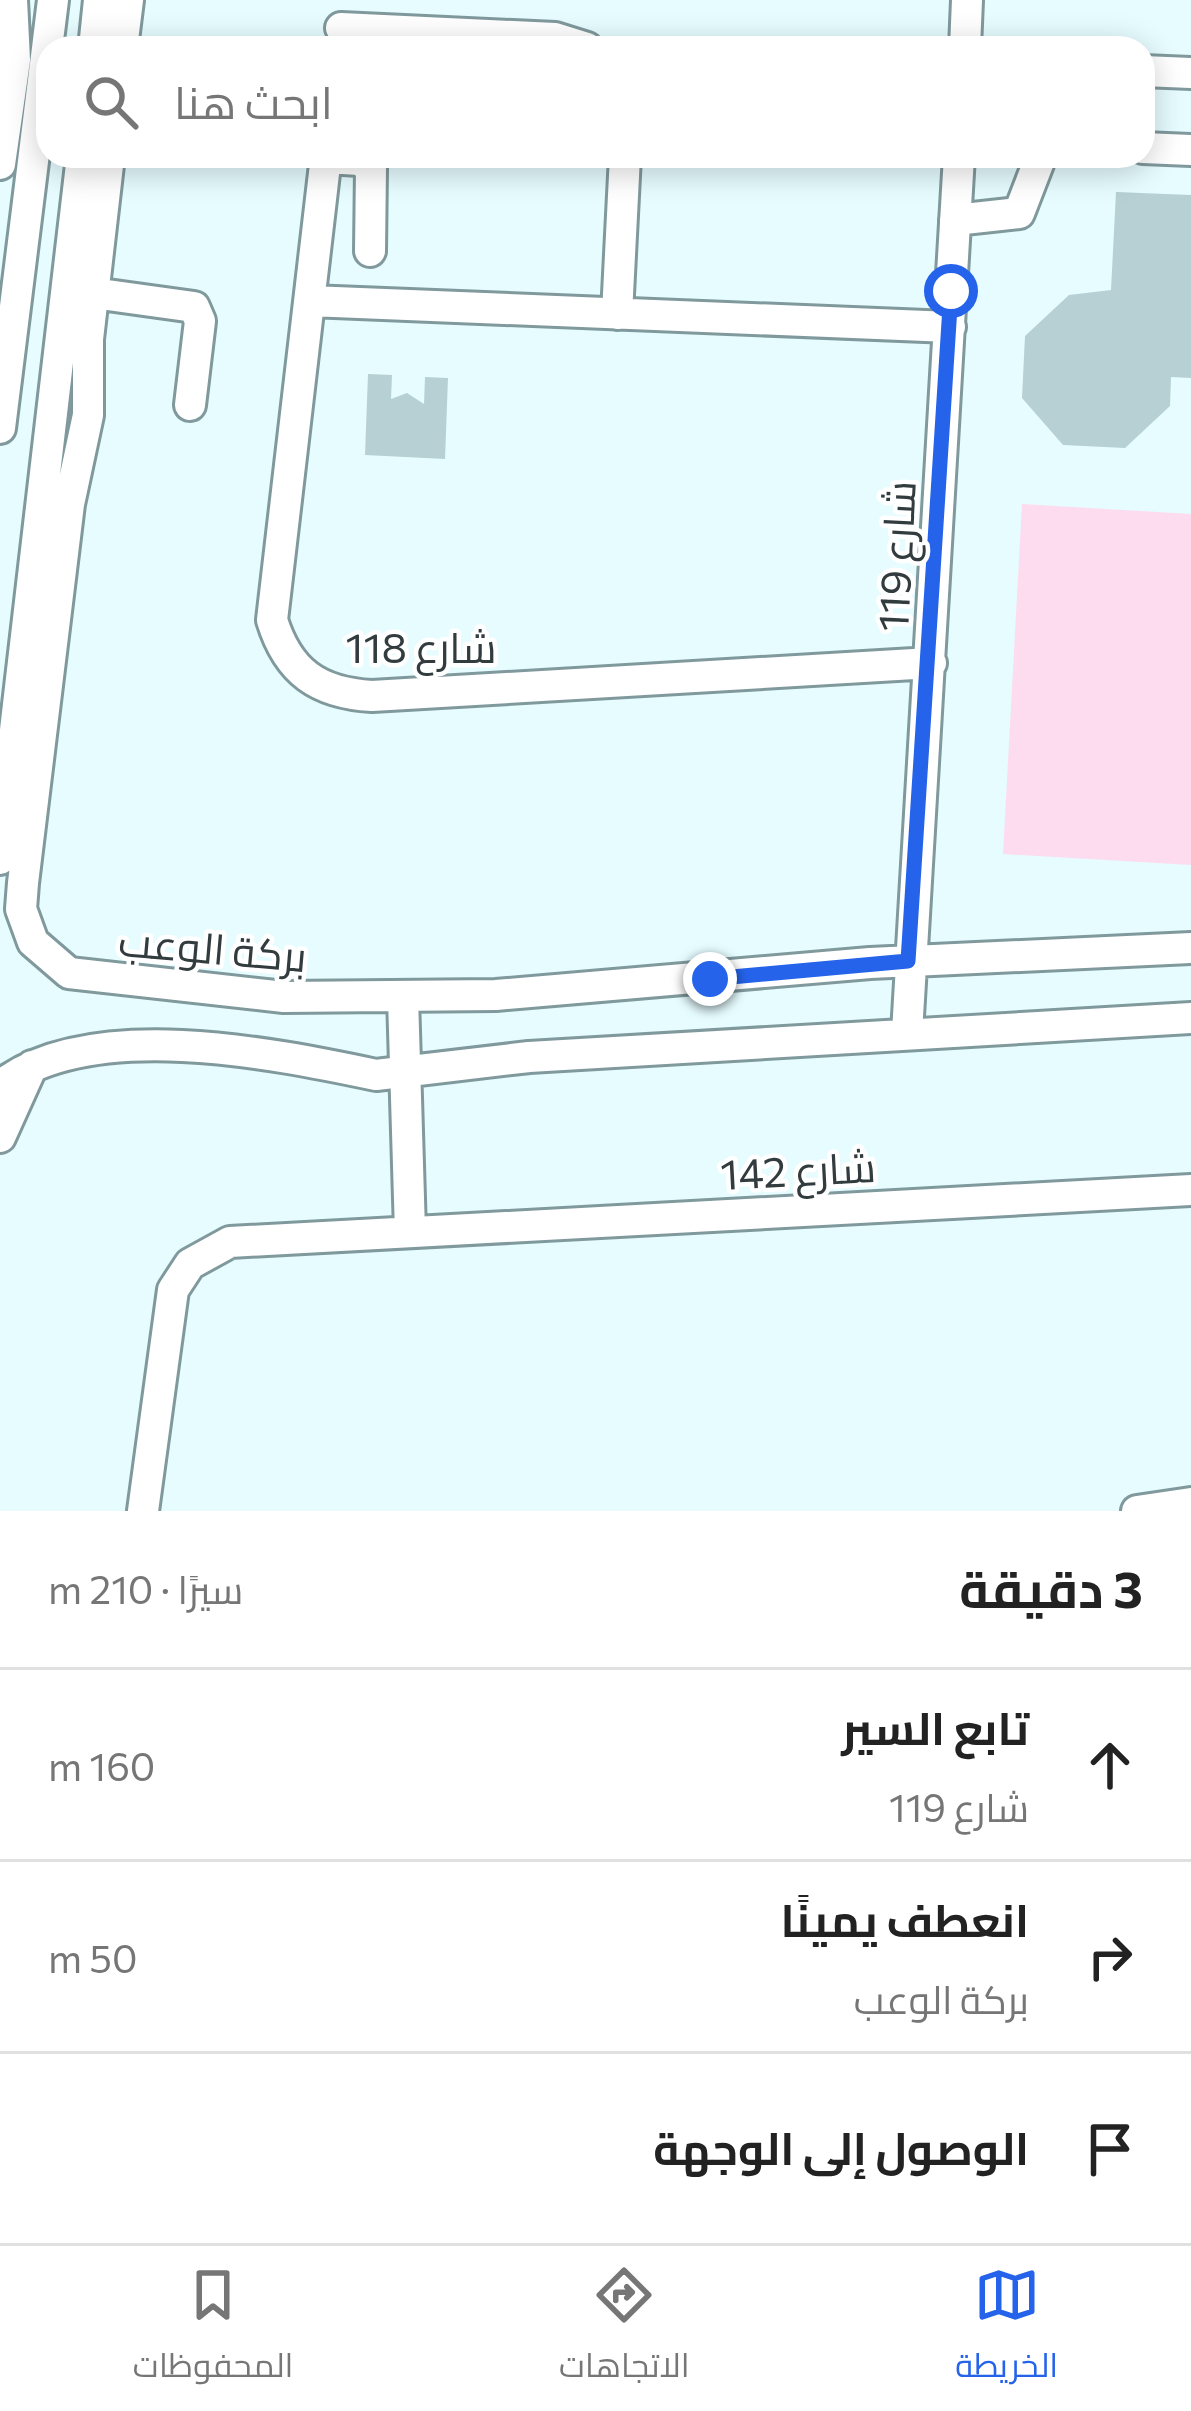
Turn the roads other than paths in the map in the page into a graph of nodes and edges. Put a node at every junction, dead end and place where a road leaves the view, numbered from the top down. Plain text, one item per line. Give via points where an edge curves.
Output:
1 (12, 0) edge
2 (40, 0) edge
3 (52, 0) edge
4 (99, 0) edge
5 (128, 0) edge
6 (967, 0) edge
7 (341, 25) edge
8 (48, 36) edge
9 (95, 36) edge
10 (124, 36) edge
11 (435, 36) edge
12 (965, 36) edge
13 (15, 60) junction
14 (1155, 72) edge
15 (1191, 74) edge
16 (3, 101) edge
17 (36, 128) edge
18 (1155, 148) edge
19 (1191, 150) edge
20 (0, 164) edge
21 (81, 168) edge
22 (108, 168) edge
23 (325, 168) edge
24 (371, 168) edge
25 (625, 168) edge
26 (958, 168) edge
27 (1036, 168) edge
28 (955, 220) junction
29 (370, 250) dead end
30 (93, 293) junction
31 (0, 297) edge
32 (310, 301) junction
33 (617, 314) junction
34 (950, 327) junction
35 (11, 329) junction
36 (58, 368) junction
37 (190, 405) dead end
38 (0, 428) edge
39 (81, 450) junction
40 (931, 663) junction
41 (0, 859) edge
42 (1191, 948) edge
43 (908, 961) junction
44 (403, 997) junction
45 (1191, 1018) edge
46 (907, 1033) junction
47 (33, 1062) junction
48 (407, 1074) junction
49 (0, 1087) edge
50 (0, 1137) edge
51 (1191, 1190) edge
52 (410, 1232) junction
53 (1191, 1503) edge
54 (143, 1511) edge
55 (1137, 1511) edge

1 - 13 street
2 - 13 street
3 - 8 street
4 - 9 street
5 - 10 street
6 - 12 street
7 - 11 street
13 - 16 street
14 - 15 street
16 - 20 street
17 - 35 street
18 - 19 street
21 - 36 street
22 - 30 street, بركة الوعب
23 - 32 street, شارع 118
24 - 29 street
25 - 33 street
26 - 28 street, شارع 119
27 - 28 street via 1019,213
28 - 34 street, شارع 119
30 - 37 street via 194,308 200,321
30 - 39 street, بركة الوعب
31 - 35 street
32 - 33 street
32 - 40 street, شارع 118 via 272,620 280,648 316,685 371,696
33 - 34 street
34 - 40 street, شارع 119
35 - 38 street
36 - 39 street
36 - 41 street
39 - 44 street, بركة الوعب via 23,884 21,909 33,942 56,966 84,978 284,997
40 - 43 street, شارع 119
42 - 43 street, بركة الوعب
43 - 44 street, بركة الوعب
43 - 46 street, شارع 119
44 - 48 street
45 - 46 street
46 - 48 street via 530,1057
47 - 48 street via 168,1045
47 - 49 street
47 - 50 street
48 - 52 street
51 - 52 street, شارع 142
52 - 54 street, شارع 142 via 230,1242 190,1264 168,1304
53 - 55 street

